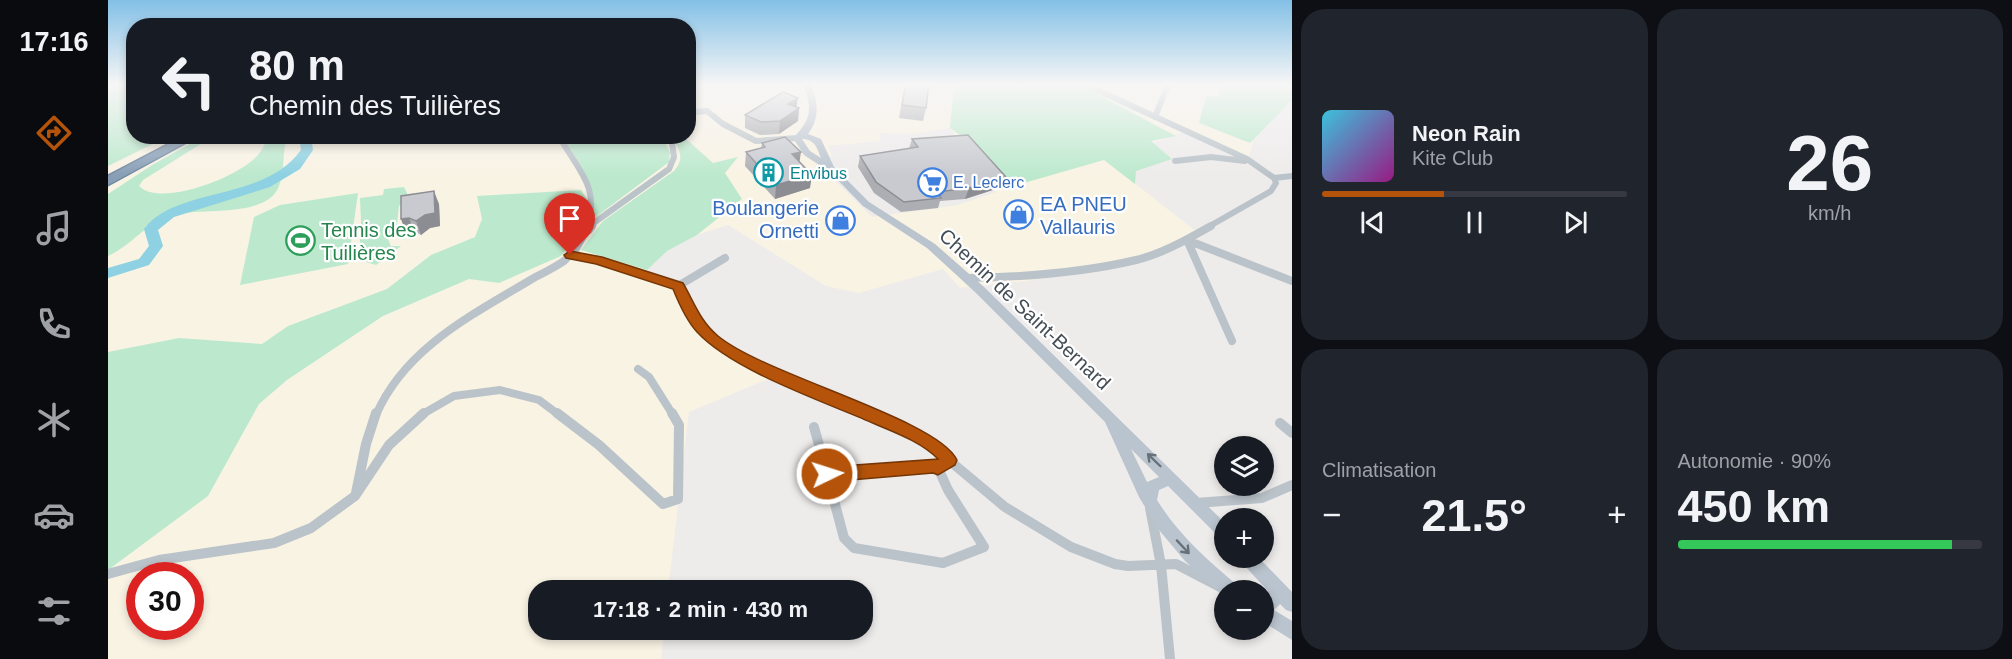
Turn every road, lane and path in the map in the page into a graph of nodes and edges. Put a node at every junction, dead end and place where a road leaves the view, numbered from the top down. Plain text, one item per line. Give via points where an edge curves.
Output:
1 (712, 115) edge
2 (813, 115) edge
3 (1150, 115) edge
4 (1155, 117) joint
5 (811, 125) junction
6 (815, 138) junction
7 (800, 140) junction
8 (162, 144) edge
9 (178, 144) edge
10 (565, 144) edge
11 (673, 144) edge
12 (824, 153) junction
13 (813, 156) junction
14 (1175, 161) dead end
15 (1251, 162) junction
16 (833, 170) junction
17 (108, 172) edge
18 (1292, 176) edge
19 (1274, 178) junction
20 (108, 181) edge
21 (585, 235) junction
22 (1187, 240) junction
23 (570, 255) junction
24 (725, 258) dead end
25 (968, 278) junction
26 (1292, 281) edge
27 (678, 286) junction
28 (1232, 341) dead end
29 (638, 369) dead end
30 (1104, 412) junction
31 (1280, 423) dead end
32 (814, 427) dead end
33 (1292, 433) edge
34 (949, 460) junction
35 (938, 468) junction
36 (827, 474) junction
37 (1172, 478) junction
38 (1292, 485) edge
39 (355, 496) junction
40 (1149, 500) junction
41 (1197, 503) junction
42 (1214, 521) edge
43 (1161, 565) junction
44 (1257, 568) edge
45 (108, 574) edge
46 (1218, 580) edge
47 (1214, 583) edge
48 (1276, 588) junction
49 (1274, 600) edge
50 (1292, 604) edge
51 (1274, 620) edge
52 (1292, 632) edge
53 (1170, 659) edge

1 - 7 street via 749,138 763,142
2 - 5 main road
3 - 4 street
4 - 15 street
5 - 6 main road
5 - 7 main road
6 - 7 main road
6 - 12 main road, Chemin de Saint-Bernard
7 - 13 main road, Chemin de Saint-Bernard
8 - 17 highway
9 - 20 highway
10 - 21 street via 580,166 592,198
11 - 21 street via 675,161 669,169 595,222
12 - 13 main road
12 - 16 main road, Chemin de Saint-Bernard
13 - 16 main road, Chemin de Saint-Bernard
14 - 15 street via 1210,158
15 - 19 street
16 - 25 main road, Chemin de Saint-Bernard via 866,204 931,246
18 - 19 street
19 - 22 street via 1276,183 1271,191
21 - 23 street
22 - 25 street via 1138,261 1029,277
22 - 26 street
22 - 28 street
23 - 27 street
23 - 39 street via 463,322 402,371 376,412 361,458
24 - 27 street
25 - 30 main road, Chemin de Saint-Bernard
27 - 34 street via 700,327 732,352 904,429 935,446
29 - 39 street via 649,378 680,425 678,499 663,504 599,445 539,400 500,390 454,396 417,417 389,445
37 -> 30 main road, Chemin de Saint-Bernard
30 - 40 main road, Chemin de Saint-Bernard
31 - 33 street
32 - 36 street
34 - 35 street
34 - 43 street via 1005,507 1071,547 1115,564
35 - 36 street
35 - 36 street via 984,547 943,563 854,548 844,538
37 - 40 main road via 1153,486
37 - 41 main road, Chemin de Saint-Bernard
38 - 41 street via 1262,498
39 - 45 street via 311,528 288,538 254,547 159,560
40 - 43 street
40 -> 46 main road, Chemin de Saint-Bernard via 1176,539
41 - 42 main road, Chemin de Saint-Bernard
43 - 47 street via 1176,564
43 - 53 street
44 - 48 main road
48 - 49 main road
48 - 50 main road
51 - 52 main road

